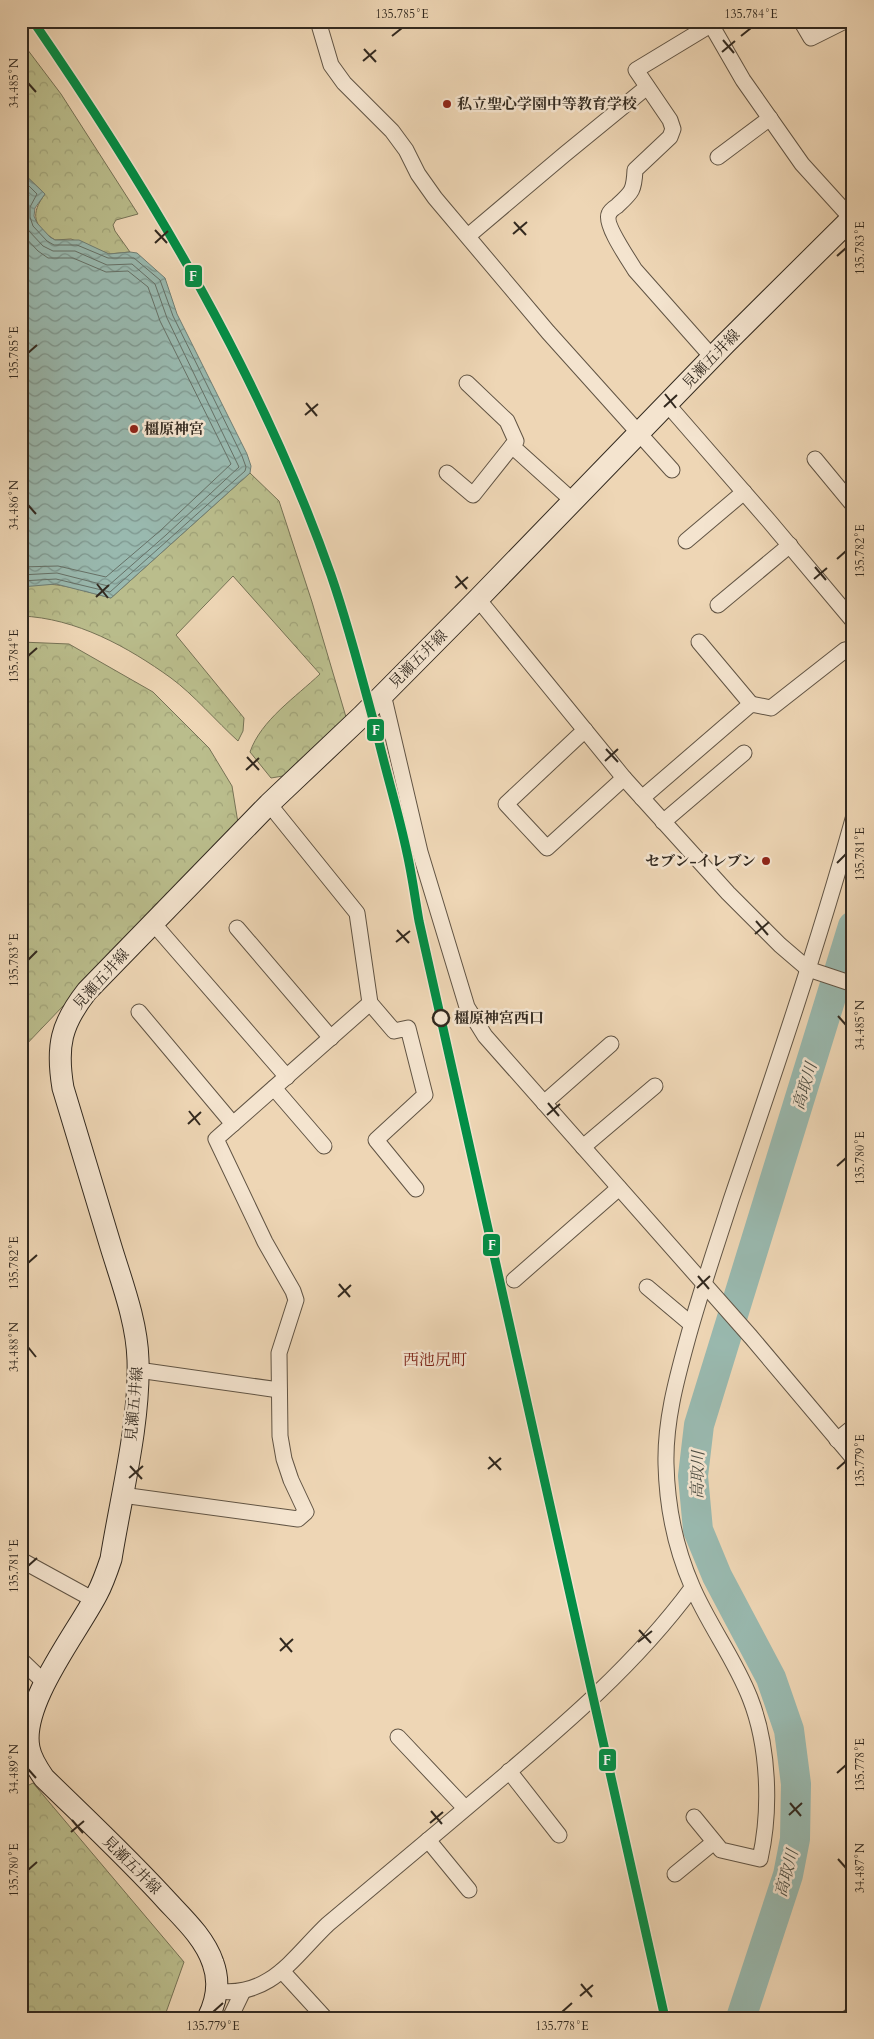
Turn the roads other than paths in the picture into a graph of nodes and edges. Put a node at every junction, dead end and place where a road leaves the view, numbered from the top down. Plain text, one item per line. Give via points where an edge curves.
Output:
1 (318, 21) edge
2 (801, 21) edge
3 (845, 21) edge
4 (713, 22) edge
5 (648, 87) junction
6 (770, 118) junction
7 (718, 157) dead end
8 (852, 218) edge
9 (468, 236) junction
10 (712, 358) junction
11 (467, 383) dead end
12 (668, 405) junction
13 (639, 434) junction
14 (512, 446) junction
15 (815, 459) dead end
16 (672, 470) dead end
17 (447, 473) dead end
18 (744, 492) junction
19 (574, 501) junction
20 (853, 505) edge
21 (686, 541) dead end
22 (790, 545) junction
23 (478, 599) junction
24 (718, 605) dead end
25 (853, 622) edge
26 (698, 642) dead end
27 (853, 648) edge
28 (383, 694) junction
29 (750, 704) junction
30 (585, 730) junction
31 (744, 753) dead end
32 (624, 778) junction
33 (642, 798) junction
34 (269, 804) junction
35 (853, 820) edge
36 (663, 822) junction
37 (153, 923) junction
38 (237, 928) dead end
39 (812, 970) junction
40 (853, 984) edge
41 (370, 1003) junction
42 (139, 1012) dead end
43 (331, 1038) junction
44 (611, 1044) dead end
45 (287, 1077) junction
46 (655, 1086) dead end
47 (274, 1088) junction
48 (544, 1103) junction
49 (233, 1124) junction
50 (324, 1146) dead end
51 (583, 1147) junction
52 (619, 1188) junction
53 (416, 1189) dead end
54 (514, 1280) dead end
55 (703, 1284) junction
56 (647, 1287) dead end
57 (692, 1324) junction
58 (138, 1370) junction
59 (279, 1390) junction
60 (853, 1428) edge
61 (838, 1440) junction
62 (853, 1458) edge
63 (122, 1495) junction
64 (21, 1560) edge
65 (692, 1588) junction
66 (94, 1600) junction
67 (21, 1660) edge
68 (45, 1683) junction
69 (398, 1737) dead end
70 (27, 1762) edge
71 (509, 1771) junction
72 (465, 1808) junction
73 (694, 1817) dead end
74 (559, 1835) dead end
75 (428, 1840) junction
76 (714, 1842) junction
77 (675, 1874) dead end
78 (469, 1890) dead end
79 (282, 1971) junction
80 (217, 1991) junction
81 (243, 1991) junction
82 (853, 2014) edge
83 (208, 2018) edge
84 (230, 2018) edge
85 (325, 2018) edge
86 (848, 2018) edge

1 - 9 street via 331,66 392,131 418,174
2 - 3 street via 811,38
4 - 5 street via 636,70
4 - 6 street via 743,80
5 - 9 street
5 - 10 street via 673,129 670,136 635,170 631,194 609,214 608,221 635,270
6 - 7 street
6 - 8 street via 802,164
8 - 10 main road, 見瀬五井線
9 - 13 street via 566,354
10 - 12 main road, 見瀬五井線
11 - 14 street via 507,421 516,441
12 - 13 main road, 見瀬五井線
12 - 18 street
13 - 16 street
13 - 19 main road, 見瀬五井線
14 - 17 street via 473,495
14 - 19 street
15 - 20 street
18 - 21 street
18 - 22 street
19 - 23 main road, 見瀬五井線
22 - 24 street
22 - 25 street
23 - 28 main road, 見瀬五井線
23 - 30 street
26 - 29 street
27 - 29 street via 846,650 771,708
28 - 34 main road, 見瀬五井線
28 - 48 street via 418,844 467,1007 485,1036
29 - 33 street
30 - 32 street
30 - 32 street via 506,804 547,848
31 - 36 street
32 - 33 street
33 - 36 street
34 - 37 main road, 見瀬五井線
34 - 41 street via 357,913
35 - 39 street
36 - 39 street via 780,945
37 - 45 street
37 - 58 main road, 見瀬五井線 via 74,1008 65,1025 60,1055 62,1088 124,1289 135,1335
38 - 43 street
39 - 40 street
39 - 55 street
41 - 43 street
41 - 53 street via 394,1031 408,1028 425,1095 376,1140
42 - 49 street
43 - 45 street
44 - 48 street
45 - 47 street
46 - 51 street
47 - 49 street
47 - 50 street
48 - 51 street
49 - 59 street via 216,1139 296,1300 279,1353
51 - 52 street
52 - 54 street
52 - 55 street
55 - 57 street
55 - 61 street
56 - 57 street
57 - 65 street via 669,1413 666,1461 668,1507 678,1551
58 - 59 street
58 - 63 main road, 見瀬五井線 via 136,1417
59 - 63 street via 284,1459 306,1512 298,1518
60 - 61 street
61 - 62 street
63 - 66 main road, 見瀬五井線 via 106,1577
64 - 66 street
65 - 71 street via 642,1649 586,1704
65 - 76 street via 750,1698 760,1734 765,1773 767,1809 760,1859 721,1850
66 - 68 main road, 見瀬五井線
67 - 68 street
68 - 70 main road, 見瀬五井線 via 30,1715
69 - 72 street
70 - 80 main road, 見瀬五井線 via 129,1860 194,1930 213,1962
71 - 72 street
71 - 74 street
72 - 75 street
73 - 76 street
75 - 78 street
75 - 79 street via 328,1924
76 - 77 street
79 - 81 street via 257,1987
79 - 85 street
80 - 81 street
80 - 83 main road, 見瀬五井線 via 215,2005
81 - 84 street
82 - 86 street

